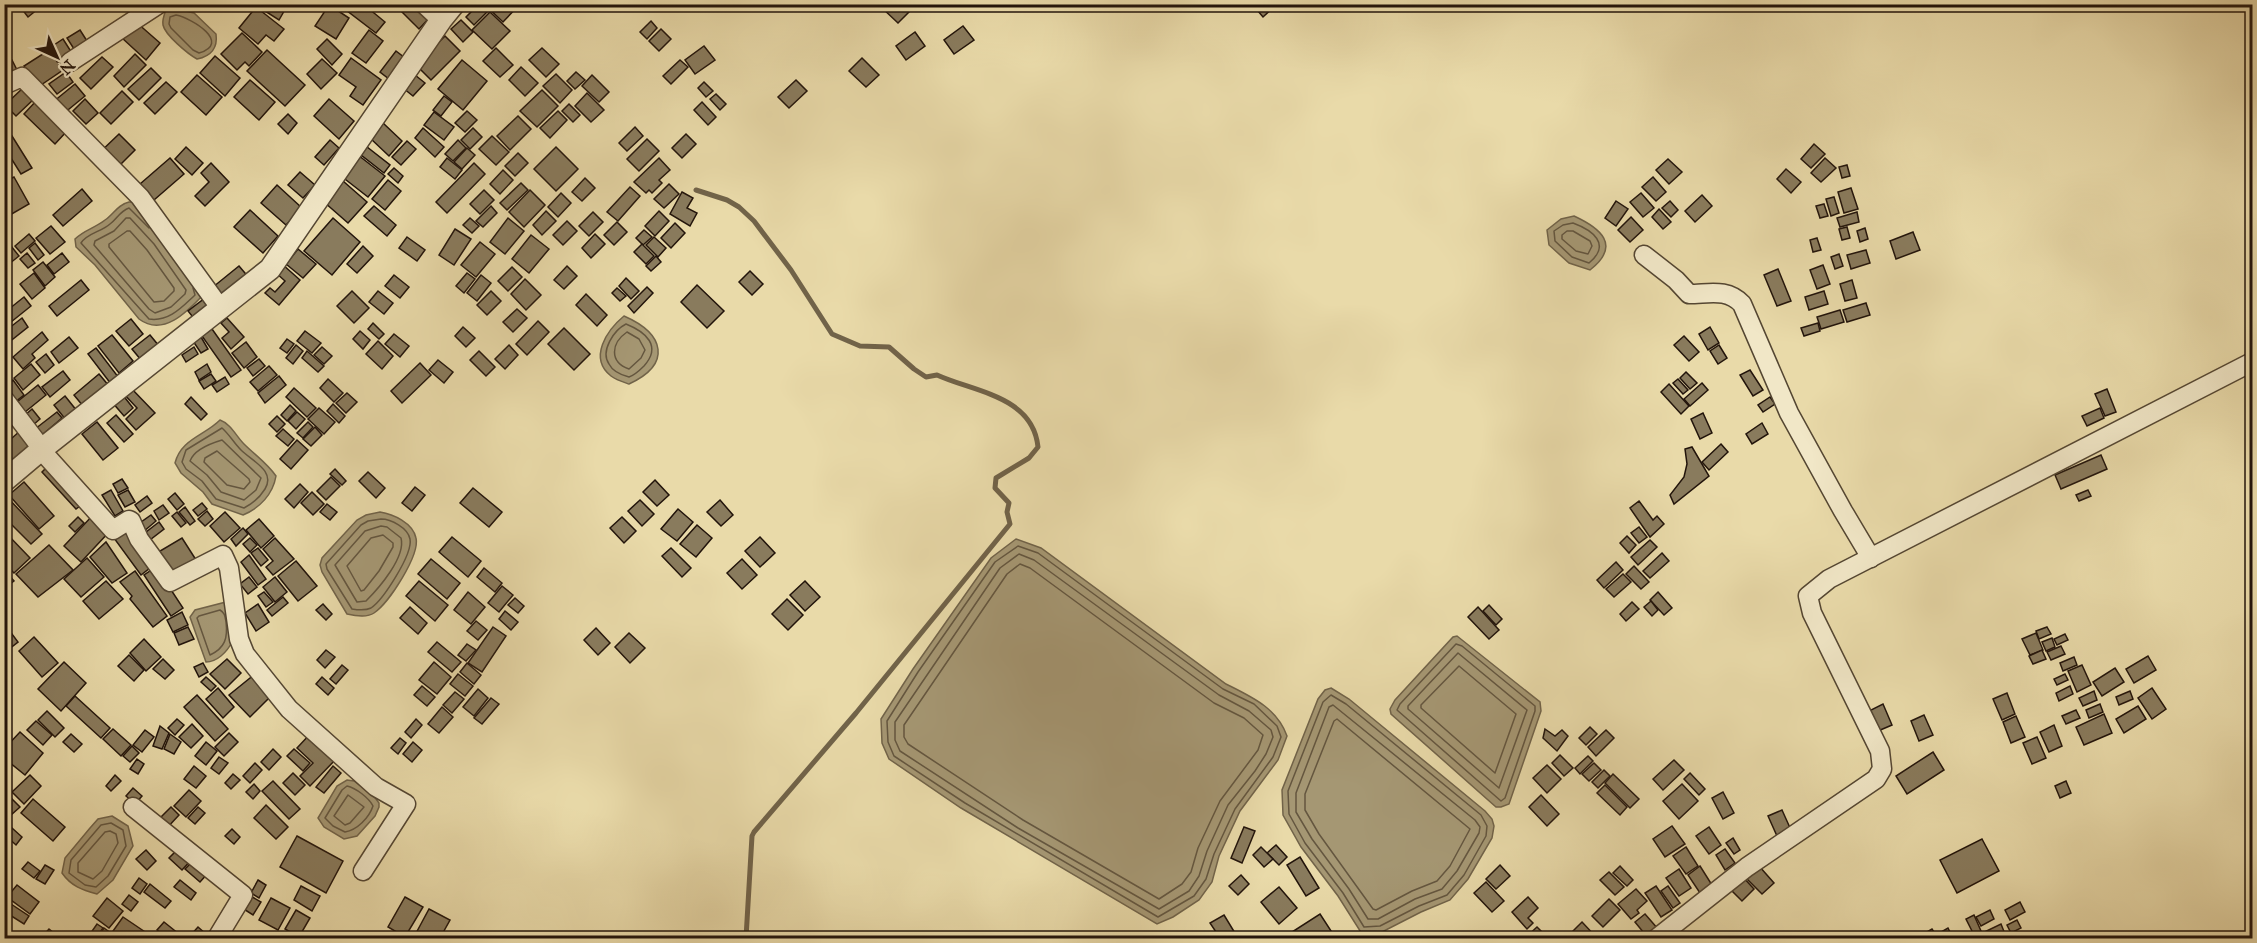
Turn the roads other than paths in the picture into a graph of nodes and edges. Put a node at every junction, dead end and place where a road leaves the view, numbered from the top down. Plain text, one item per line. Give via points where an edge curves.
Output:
1 (159, 4) edge
2 (435, 9) edge
3 (70, 62) dead end
4 (4, 85) edge
5 (1644, 255) dead end
6 (221, 309) junction
7 (2253, 362) edge
8 (4, 399) edge
9 (41, 449) junction
10 (4, 481) edge
11 (1871, 558) junction
12 (134, 807) dead end
13 (363, 871) dead end
14 (216, 939) edge
15 (1657, 939) edge

1 - 3 street
2 - 6 street via 270,269
4 - 6 street via 22,77 140,197
5 - 11 street via 1689,294 1728,293 1742,304 1789,413
6 - 9 street
7 - 11 street
8 - 9 street
9 - 10 street
9 - 13 street via 113,530 131,521 170,582 223,555 229,568 238,639 245,654 290,709 376,788 406,804
11 - 15 street via 1829,579 1809,596 1812,613 1880,751 1882,769 1876,779 1748,867
12 - 14 street via 243,895

